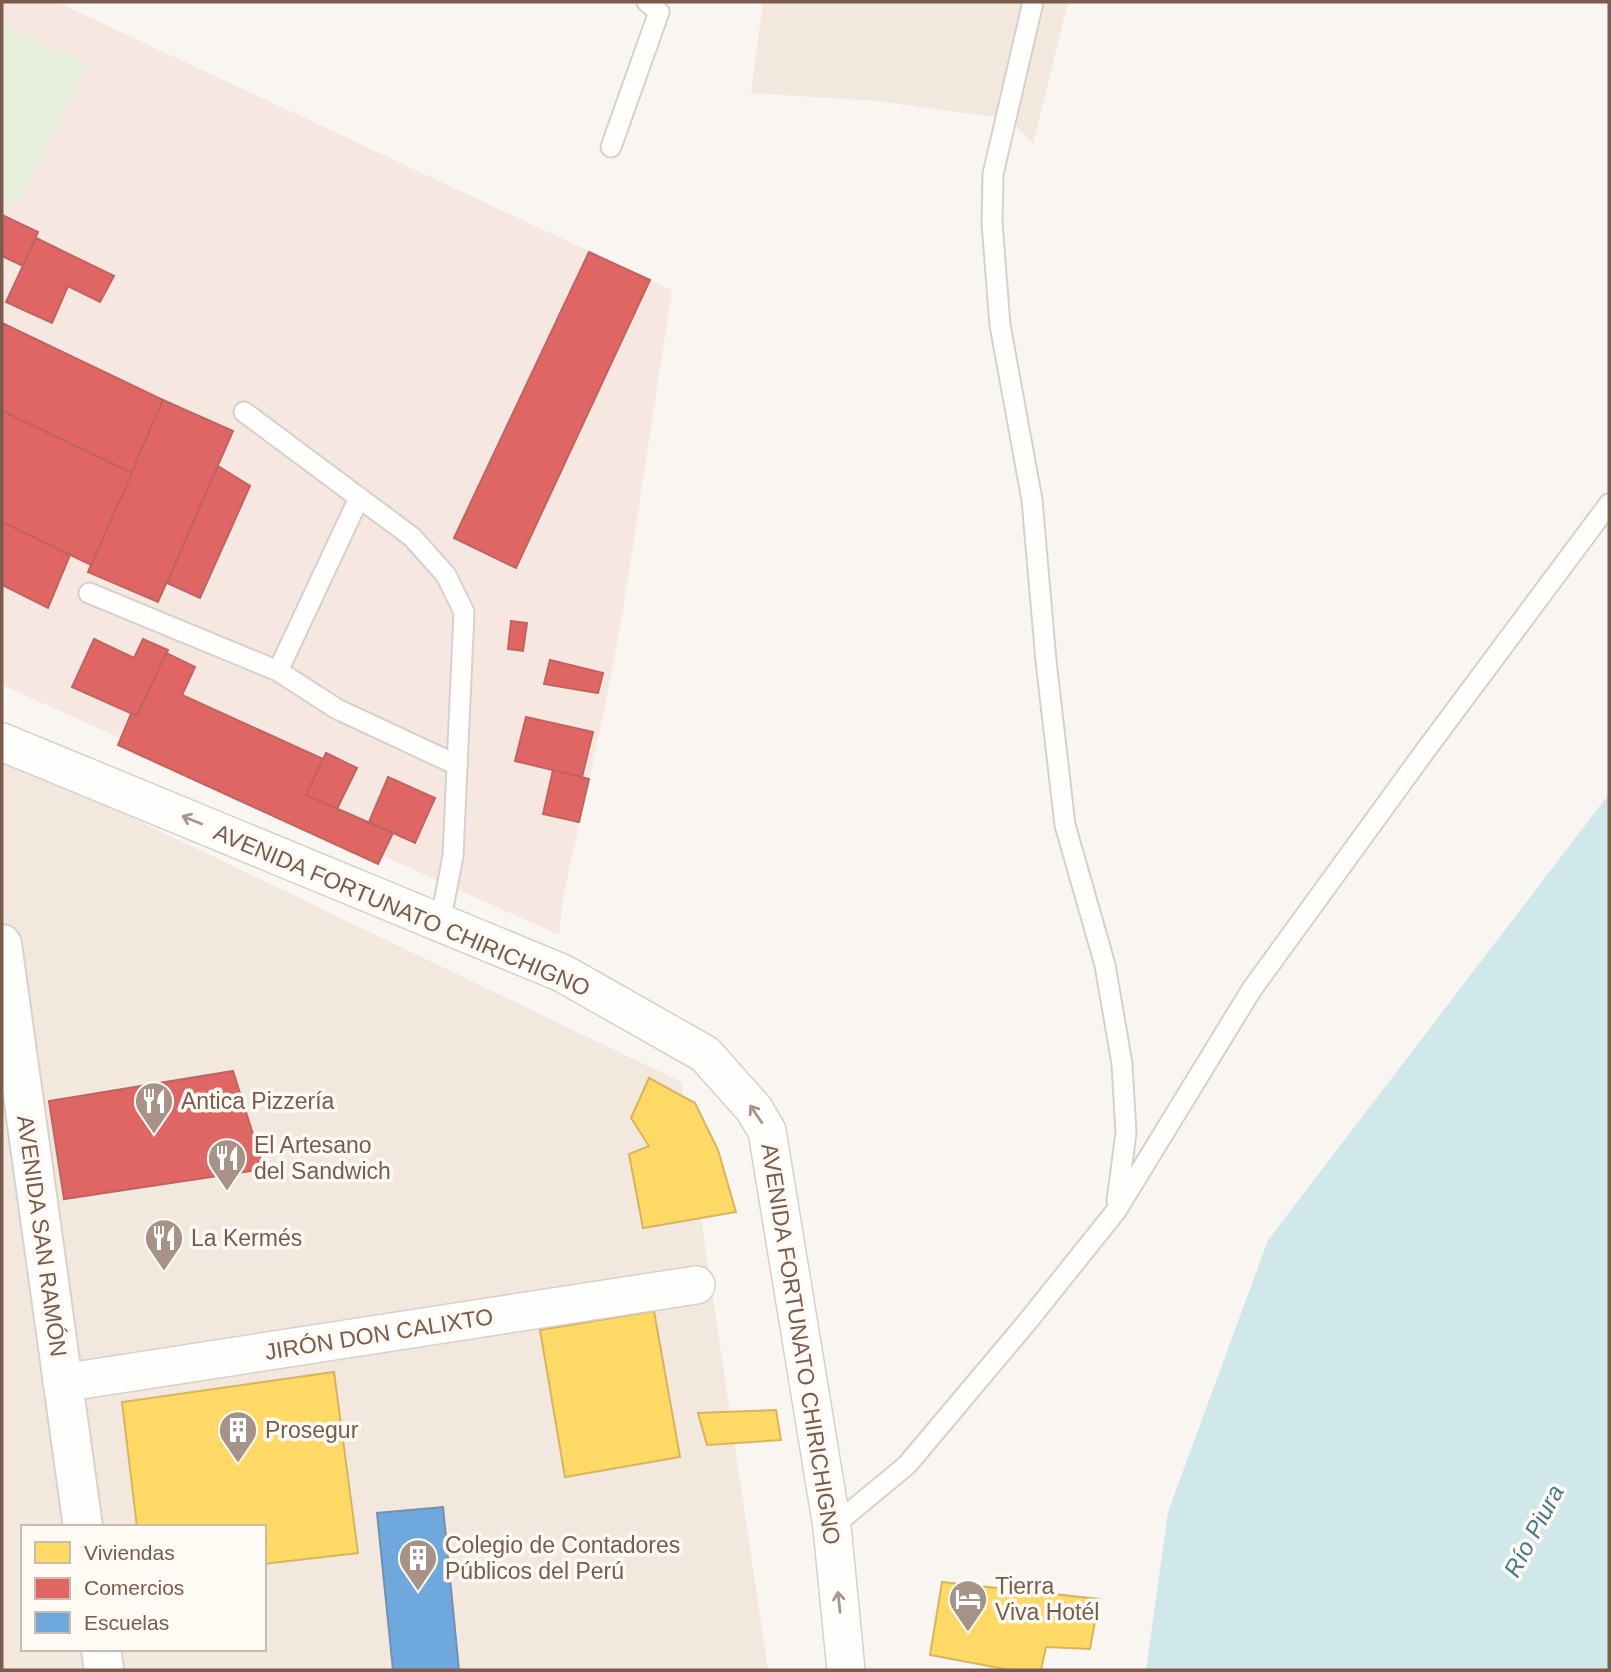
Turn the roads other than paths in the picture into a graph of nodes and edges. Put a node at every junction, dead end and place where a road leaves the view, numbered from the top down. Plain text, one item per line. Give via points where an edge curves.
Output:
1 (647, 2) edge
2 (1033, 2) edge
3 (611, 147) dead end
4 (244, 412) dead end
5 (359, 498) junction
6 (1609, 504) edge
7 (89, 593) dead end
8 (278, 671) junction
9 (2, 742) edge
10 (457, 765) junction
11 (440, 923) junction
12 (2, 944) edge
13 (1116, 1211) junction
14 (696, 1285) dead end
15 (62, 1383) junction
16 (83, 1525) edge
17 (832, 1527) junction
18 (101, 1651) edge
19 (104, 1670) edge
20 (846, 1670) edge

1 - 3 lane via 659,12
2 - 13 lane via 993,174 993,236 1000,325 1031,500 1065,825 1105,965 1122,1065 1126,1133
4 - 5 lane
5 - 8 lane
5 - 10 lane via 412,537 446,575 464,612
6 - 13 lane via 1252,989
7 - 8 lane
8 - 10 lane via 337,709
11 -> 9 street, AVENIDA FORTUNATO CHIRICHIGNO
10 - 11 lane via 453,856
17 -> 11 street, AVENIDA FORTUNATO CHIRICHIGNO via 767,1131 754,1110 705,1054 562,974
12 - 15 main road, AVENIDA SAN RAMÓN
13 - 17 lane via 908,1465
14 - 15 street, JIRÓN DON CALIXTO
15 - 16 main road, AVENIDA SAN RAMÓN
20 -> 17 street, AVENIDA FORTUNATO CHIRICHIGNO
18 - 19 main road

